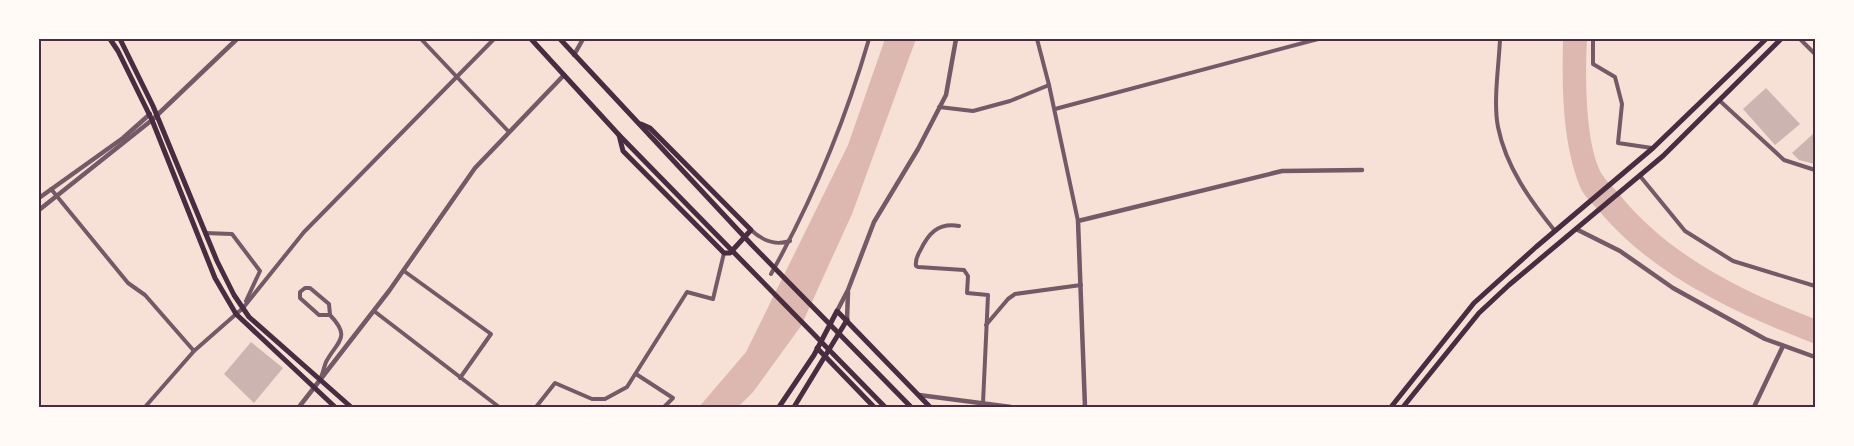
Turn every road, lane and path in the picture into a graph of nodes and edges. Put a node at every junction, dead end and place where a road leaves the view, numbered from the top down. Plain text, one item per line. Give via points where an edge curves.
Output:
1 (110, 39) edge
2 (120, 39) edge
3 (237, 39) edge
4 (421, 39) edge
5 (494, 39) edge
6 (531, 39) edge
7 (560, 39) edge
8 (583, 39) edge
9 (869, 39) edge
10 (956, 39) edge
11 (1037, 39) edge
12 (1318, 39) edge
13 (1500, 39) edge
14 (1593, 39) edge
15 (1766, 39) edge
16 (1781, 39) edge
17 (1800, 39) edge
18 (1815, 54) edge
19 (574, 55) junction
20 (564, 75) junction
21 (457, 76) junction
22 (1049, 85) junction
23 (1720, 101) junction
24 (940, 107) junction
25 (1055, 110) junction
26 (148, 114) junction
27 (157, 114) junction
28 (152, 120) junction
29 (635, 121) junction
30 (509, 132) junction
31 (619, 135) junction
32 (1653, 148) junction
33 (1362, 170) dead end
34 (1815, 170) edge
35 (1640, 176) junction
36 (51, 189) junction
37 (57, 197) junction
38 (39, 198) edge
39 (39, 210) edge
40 (1078, 221) junction
41 (959, 226) dead end
42 (1576, 229) junction
43 (751, 230) junction
44 (1555, 231) junction
45 (205, 233) junction
46 (790, 241) junction
47 (724, 254) junction
48 (404, 270) junction
49 (772, 274) dead end
50 (1080, 285) junction
51 (1815, 286) edge
52 (848, 290) junction
53 (243, 308) junction
54 (374, 311) junction
55 (837, 311) junction
56 (236, 314) junction
57 (330, 315) junction
58 (846, 320) junction
59 (986, 325) junction
60 (1783, 346) junction
61 (817, 348) junction
62 (194, 351) junction
63 (825, 356) junction
64 (1815, 357) edge
65 (636, 374) junction
66 (460, 378) junction
67 (321, 380) junction
68 (315, 388) junction
69 (919, 396) junction
70 (983, 403) junction
71 (145, 407) edge
72 (299, 407) edge
73 (335, 407) edge
74 (351, 407) edge
75 (499, 407) edge
76 (536, 407) edge
77 (664, 407) edge
78 (779, 407) edge
79 (794, 407) edge
80 (874, 407) edge
81 (886, 407) edge
82 (911, 407) edge
83 (930, 407) edge
84 (1011, 407) edge
85 (1085, 407) edge
86 (1391, 407) edge
87 (1403, 407) edge
88 (1754, 407) edge

1 - 26 main road
2 - 27 main road
3 - 27 street
4 - 21 street
5 - 21 street
6 - 20 main road
7 - 19 main road
8 - 19 street
9 - 46 street via 850,102
10 - 24 street via 946,95
11 - 22 street
12 - 25 street
13 - 44 street via 1498,126 1512,170
14 - 32 street via 1593,64 1615,77 1622,104 1618,143
15 - 32 main road
16 - 23 main road
17 - 18 street
19 - 29 main road
20 - 30 street
20 - 31 main road
21 - 30 street
21 - 53 street via 304,232
22 - 24 street via 1010,101 973,111
22 - 25 street
23 - 34 street via 1784,160
23 - 35 main road
24 - 52 street via 874,222
25 - 40 street
26 - 27 street
26 - 28 main road
26 - 36 street via 123,138
27 - 28 street
27 - 45 main road
28 - 37 street
28 - 56 main road via 215,278
29 - 43 main road via 650,128
29 - 82 main road
30 - 48 street via 475,168
31 - 47 main road via 623,151
31 - 81 main road
32 - 44 main road
33 - 40 street via 1282,171
35 - 42 main road
35 - 51 street via 1685,231 1733,261
36 - 37 street
36 - 38 street
37 - 39 street
37 - 62 street via 128,283 145,295
40 - 50 street
41 - 59 street via 942,226 927,236 915,261 916,266 967,272 967,293 988,295
42 - 60 street via 1620,251 1718,314
42 - 87 main road via 1479,313
43 - 46 street via 762,240 780,244
43 - 47 main road via 730,253
44 - 86 main road via 1474,303
45 - 53 main road
45 - 53 street via 232,234 260,271
46 - 49 street
47 - 65 street via 713,299 687,292
48 - 54 street
48 - 66 street via 491,334
50 - 59 street via 1015,294
50 - 85 street
52 - 55 street
52 - 58 street
53 - 56 street
53 - 67 main road
54 - 66 street
54 - 67 street
55 - 58 main road
55 - 61 main road
56 - 62 street
56 - 68 main road
57 - 57 street via 329,304 310,288 300,292 300,298 318,315
57 - 67 street via 338,324 341,342 326,362
58 - 63 main road
58 - 69 main road
59 - 70 street
60 - 64 street
60 - 88 street
61 - 63 main road
61 - 78 main road
62 - 71 street
63 - 79 main road
63 - 80 main road
65 - 76 street via 628,387 605,399 592,399 554,383
65 - 77 street via 673,398
66 - 75 street
67 - 68 street
67 - 74 main road
68 - 72 street
68 - 73 main road
69 - 70 street
69 - 83 main road
70 - 84 street

